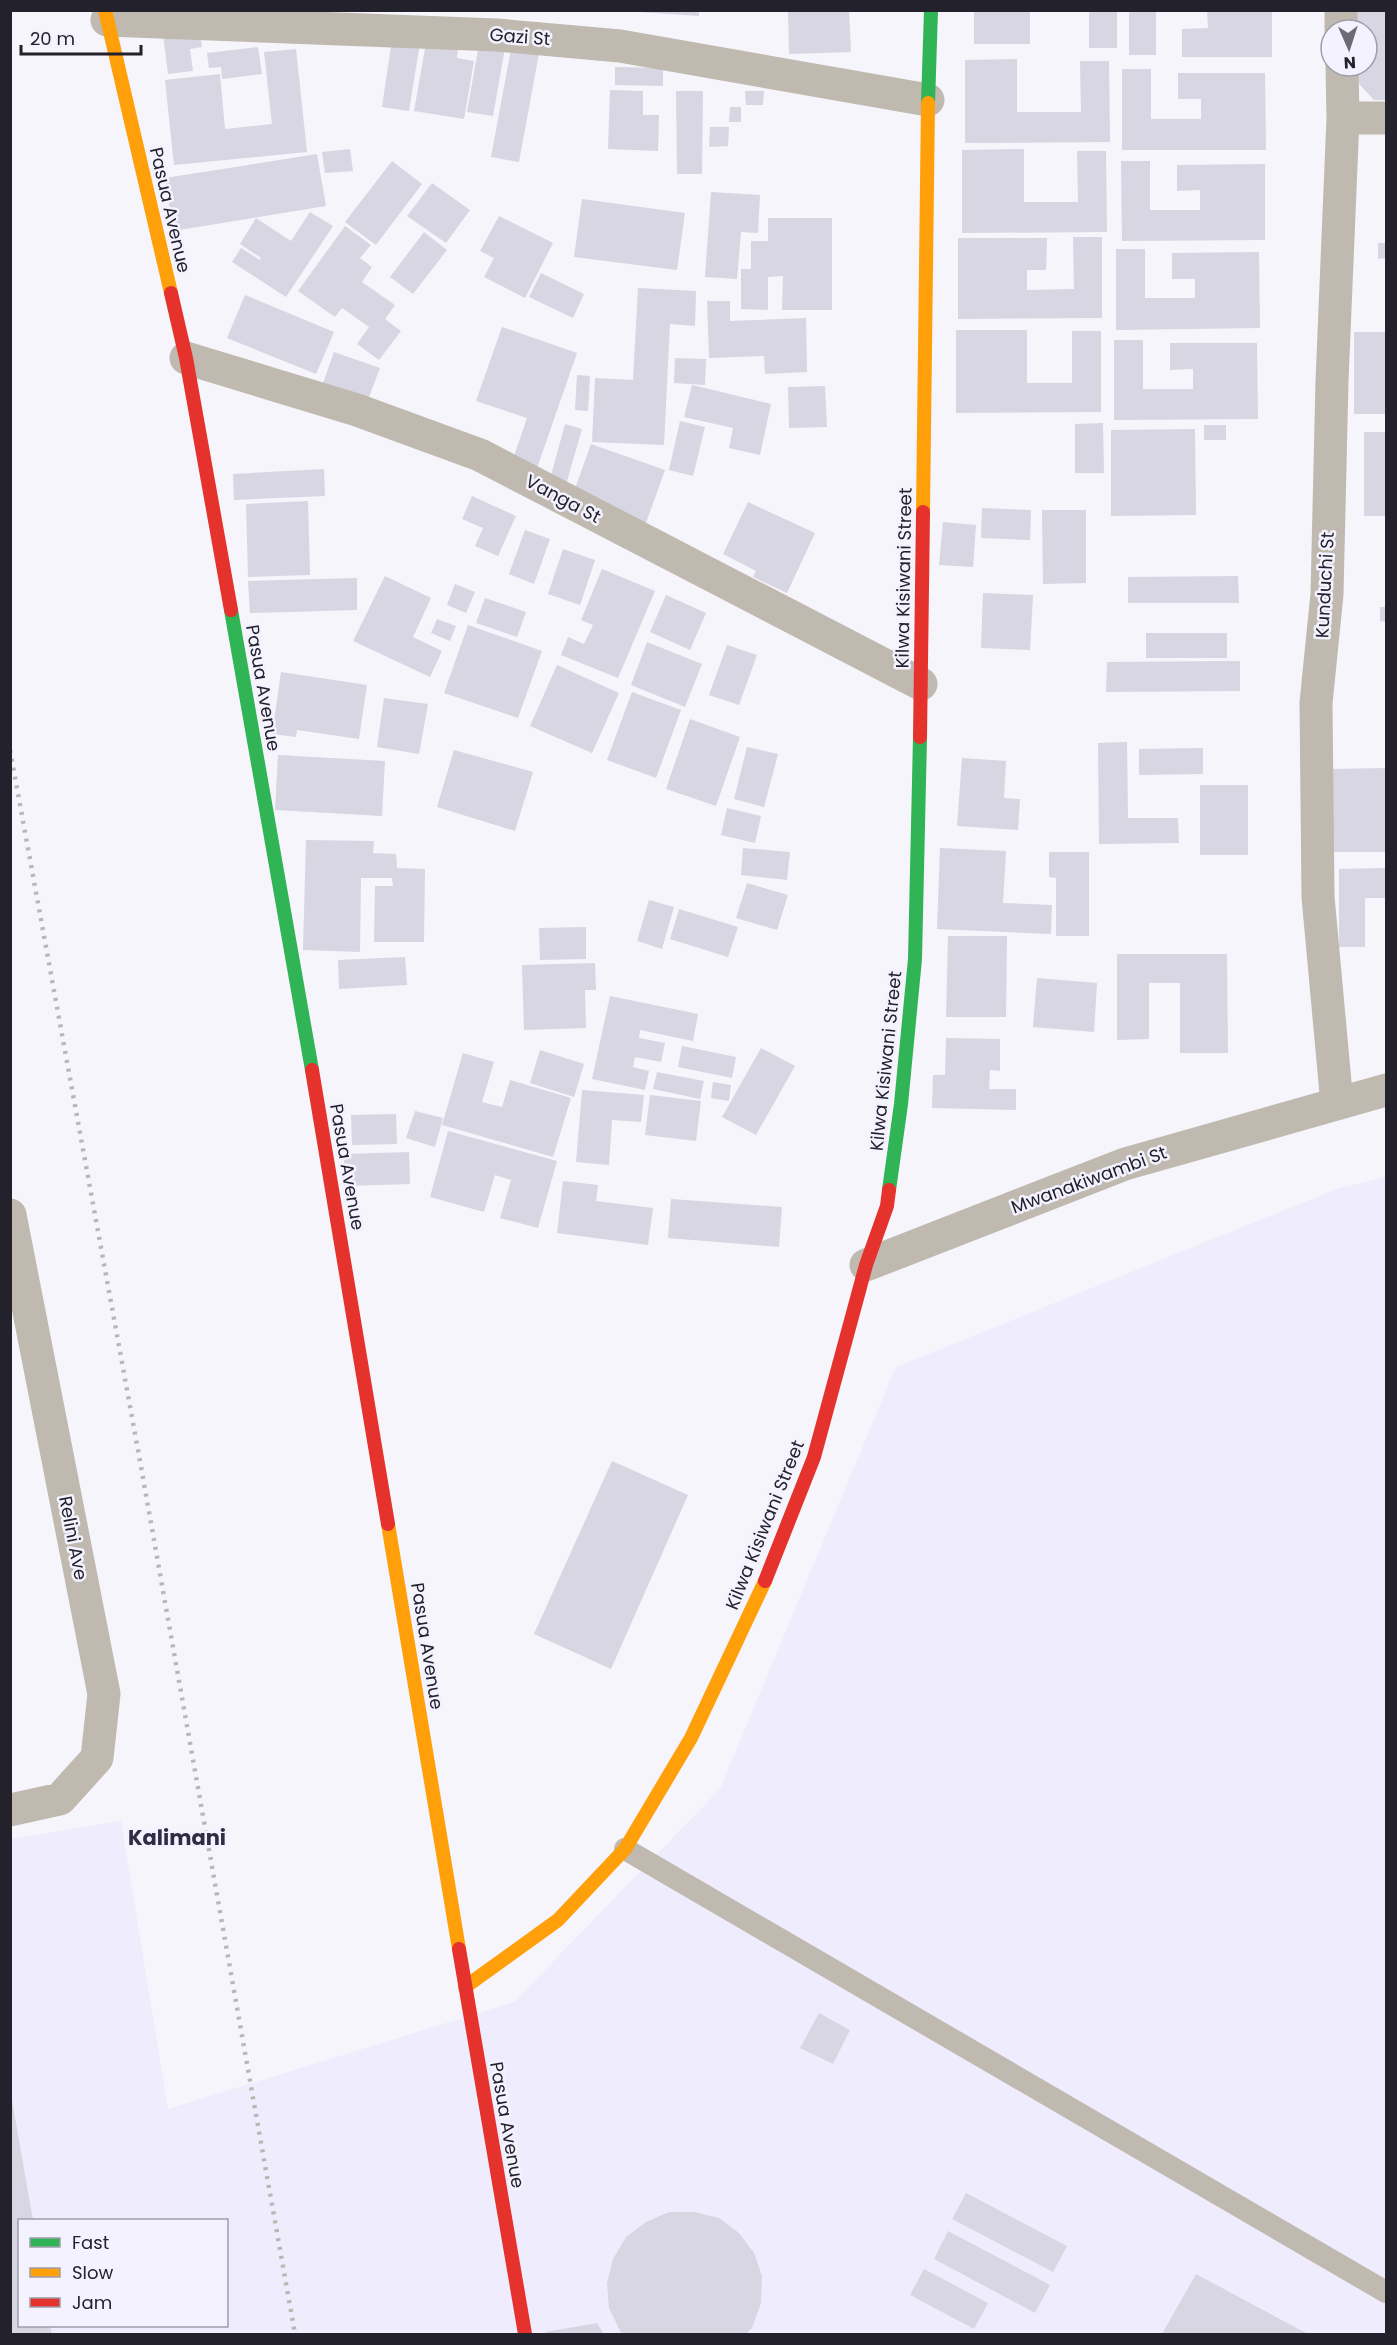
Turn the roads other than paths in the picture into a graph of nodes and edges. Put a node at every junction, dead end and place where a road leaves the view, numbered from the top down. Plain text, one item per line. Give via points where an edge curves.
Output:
1 (931, 10) edge
2 (106, 15) edge
3 (1342, 78) edge
4 (928, 100) junction
5 (1343, 118) junction
6 (1386, 118) edge
7 (186, 358) junction
8 (921, 684) junction
9 (1386, 1090) edge
10 (1337, 1104) junction
11 (10, 1215) edge
12 (866, 1265) junction
13 (10, 1810) edge
14 (625, 1849) junction
15 (465, 1987) junction
16 (1386, 2292) edge
17 (525, 2334) edge

1 - 4 street, Kilwa Kisiwani Street
2 - 4 street, Gazi St via 485,34 620,46
2 - 7 street, Pasua Avenue
3 - 5 street, Kunduchi St
4 - 8 street, Kilwa Kisiwani Street
5 - 6 street
5 - 10 street, Kunduchi St via 1328,594 1316,703 1318,897
7 - 8 street, Vanga St via 357,410 480,455
7 - 15 street, Pasua Avenue via 336,1207
8 - 12 street, Kilwa Kisiwani Street via 915,959 901,1104 886,1206
9 - 10 street, Mwanakiwambi St
10 - 12 street, Mwanakiwambi St via 1125,1164
11 - 13 street, Relini Ave via 104,1694 97,1758 60,1799
12 - 14 street, Kilwa Kisiwani Street via 814,1457 758,1599 691,1738
14 - 15 street, Kilwa Kisiwani Street via 558,1920
14 - 16 lane
15 - 17 street, Pasua Avenue

